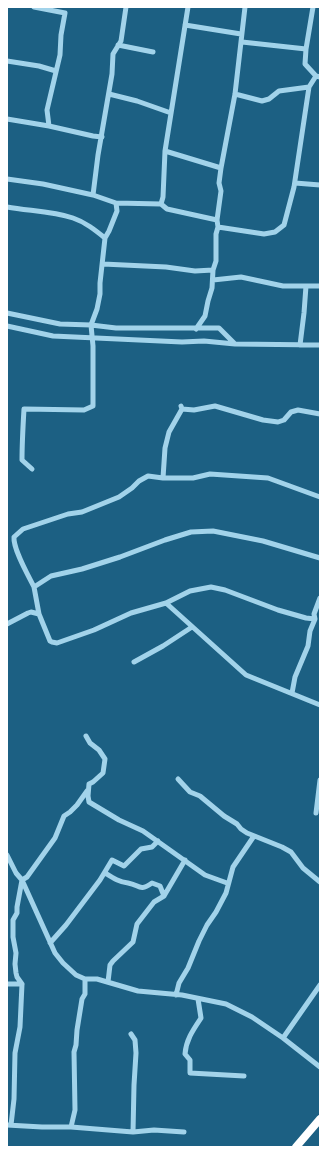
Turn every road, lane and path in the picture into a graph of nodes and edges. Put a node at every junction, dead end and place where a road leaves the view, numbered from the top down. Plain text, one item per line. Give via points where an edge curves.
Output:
1 (34, 7) edge
2 (126, 7) edge
3 (188, 7) edge
4 (245, 7) edge
5 (313, 7) edge
6 (185, 25) junction
7 (241, 34) junction
8 (242, 42) junction
9 (118, 44) junction
10 (306, 49) junction
11 (153, 52) dead end
12 (7, 61) edge
13 (56, 71) junction
14 (318, 76) edge
15 (309, 87) junction
16 (109, 94) junction
17 (235, 94) junction
18 (171, 113) junction
19 (7, 119) edge
20 (50, 126) junction
21 (102, 137) junction
22 (165, 151) junction
23 (221, 168) junction
24 (7, 179) edge
25 (295, 183) junction
26 (320, 185) edge
27 (93, 195) junction
28 (116, 203) junction
29 (161, 204) junction
30 (7, 206) edge
31 (217, 220) junction
32 (218, 226) junction
33 (105, 238) junction
34 (102, 264) junction
35 (213, 270) junction
36 (213, 280) junction
37 (306, 286) junction
38 (320, 286) edge
39 (7, 313) edge
40 (91, 325) junction
41 (7, 326) edge
42 (196, 329) junction
43 (92, 338) junction
44 (235, 344) junction
45 (300, 345) junction
46 (320, 345) edge
47 (320, 414) edge
48 (32, 469) dead end
49 (163, 478) junction
50 (320, 497) edge
51 (320, 558) edge
52 (34, 586) junction
53 (320, 598) edge
54 (166, 603) junction
55 (39, 614) junction
56 (315, 619) junction
57 (7, 624) edge
58 (192, 627) junction
59 (134, 662) dead end
60 (292, 693) junction
61 (320, 705) edge
62 (86, 736) dead end
63 (178, 779) dead end
64 (320, 780) edge
65 (88, 790) junction
66 (316, 813) dead end
67 (254, 836) junction
68 (158, 841) junction
69 (7, 855) edge
70 (185, 860) junction
71 (105, 873) junction
72 (22, 880) junction
73 (320, 882) edge
74 (227, 883) junction
75 (164, 896) junction
76 (50, 943) junction
77 (85, 979) junction
78 (108, 982) junction
79 (7, 984) edge
80 (22, 984) junction
81 (320, 985) edge
82 (176, 995) junction
83 (198, 999) junction
84 (131, 1034) dead end
85 (283, 1038) junction
86 (320, 1067) edge
87 (244, 1076) dead end
88 (320, 1119) edge
89 (9, 1125) edge
90 (71, 1127) junction
91 (133, 1132) junction
92 (184, 1132) dead end
93 (296, 1147) edge

1 - 13 street via 65,13
2 - 9 street via 121,41
3 - 6 street
4 - 7 street
5 - 10 street
6 - 7 street
6 - 18 street
7 - 8 street
8 - 10 street
8 - 17 street
9 - 11 street
9 - 16 street via 113,54
10 - 14 street via 305,64
12 - 13 street
13 - 20 street via 47,110
14 - 15 street
15 - 17 street via 279,91 262,101
15 - 25 street
16 - 18 street
16 - 21 street
17 - 23 street
18 - 22 street
19 - 20 street
20 - 21 street
21 - 27 street
22 - 23 street
22 - 29 street
23 - 31 street
24 - 27 street
25 - 26 street
25 - 32 street via 284,225 275,232 264,234
27 - 28 street
28 - 29 street
28 - 33 street via 117,211
29 - 31 street via 167,209
30 - 33 street via 74,218
31 - 32 street
32 - 35 street
33 - 34 street
34 - 35 street
34 - 40 street via 100,294
35 - 36 street
36 - 37 street via 241,277 283,286
36 - 42 street via 205,316
37 - 38 street
37 - 45 street
39 - 40 street via 60,324
40 - 42 street via 116,328
40 - 43 street
41 - 43 street via 53,336
42 - 44 street via 219,328
43 - 44 street
43 - 48 street via 92,407 84,410 24,409 22,460
44 - 45 street
45 - 46 street
47 - 49 street via 298,410 278,422 215,406 194,410 182,407 169,432
49 - 50 street via 193,478 210,474 268,478
49 - 52 street via 148,476 125,494 114,499 19,532 14,537 14,543 22,566
51 - 52 street via 263,541 213,531 191,532 82,569 50,576
52 - 55 street
53 - 56 street via 314,614
54 - 55 street via 131,613 57,643 50,640
54 - 56 street via 190,591 211,587 278,610
54 - 58 street
55 - 57 street via 31,612
56 - 60 street
58 - 59 street
58 - 60 street via 246,675
60 - 61 street
62 - 65 street via 104,756 105,762 103,773 89,784
63 - 67 street via 190,792 200,796 241,829
64 - 66 street
65 - 68 street via 89,802
65 - 72 street via 77,805 64,816 55,838 27,877
67 - 73 street via 291,852 303,868
67 - 74 street via 232,867
68 - 70 street
68 - 71 street via 152,847 140,849 124,866 112,860
69 - 72 street
70 - 74 street via 206,875
70 - 75 street
71 - 75 street via 120,882 138,887 146,887 152,882 160,886
71 - 76 street
72 - 76 street
72 - 80 street via 17,913 12,920 16,973
74 - 82 street via 226,893 199,941 194,957 179,982
75 - 78 street via 154,902 142,917 133,942 112,961
76 - 77 street via 62,963 72,973
77 - 78 street via 97,978
77 - 90 street via 85,994 82,999 74,1052 75,1110
78 - 82 street via 138,991
79 - 80 street
80 - 89 street via 20,1027 15,1053 14,1099
81 - 85 street
82 - 83 street
83 - 85 street via 226,1004 252,1017
83 - 87 street via 201,1018 185,1048 185,1054 190,1060 190,1073
84 - 91 street via 135,1040 136,1054
85 - 86 street
88 - 93 highway
89 - 90 street
90 - 91 street
91 - 92 street

